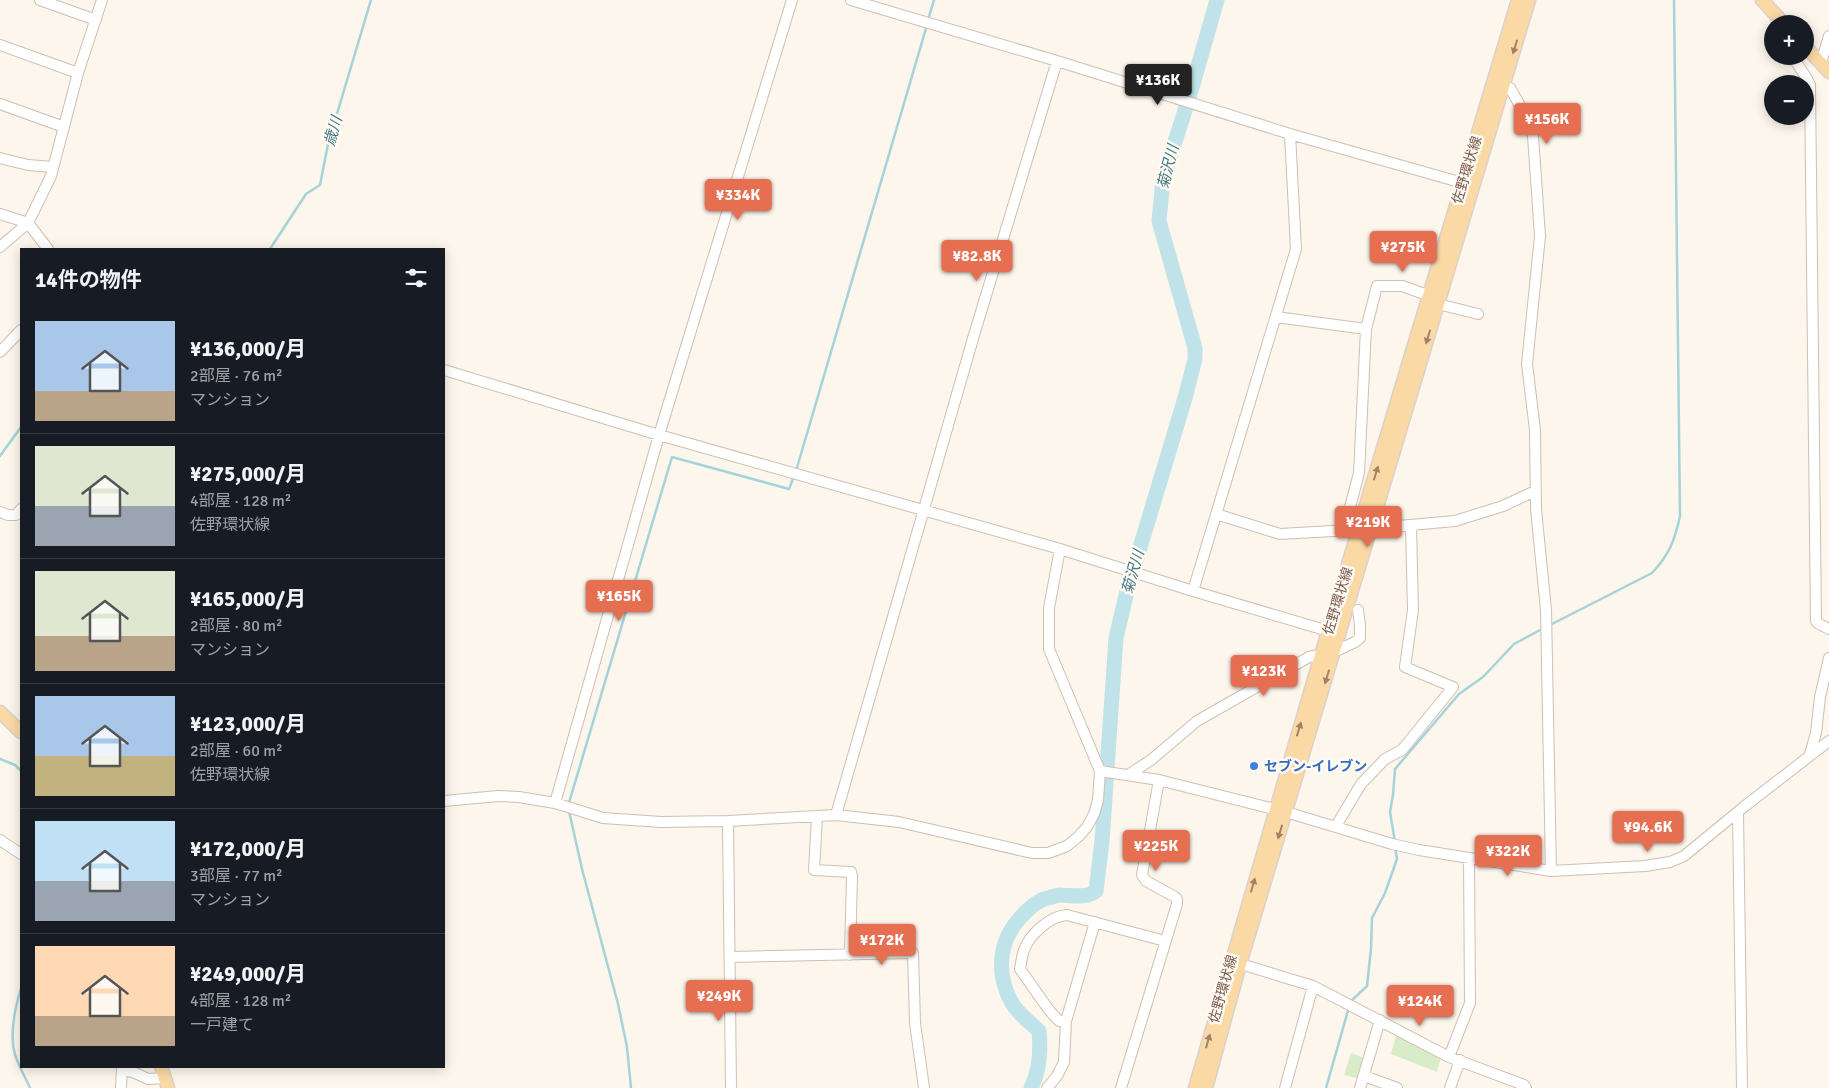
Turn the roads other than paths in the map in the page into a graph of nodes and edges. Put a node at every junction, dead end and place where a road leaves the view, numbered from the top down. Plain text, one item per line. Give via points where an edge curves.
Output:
1 (40, 0) edge
2 (102, 0) edge
3 (792, 0) edge
4 (851, 0) edge
5 (1518, 0) edge
6 (1529, 0) edge
7 (1762, 0) edge
8 (1776, 15) edge
9 (96, 20) junction
10 (1829, 36) edge
11 (0, 45) edge
12 (1827, 50) edge
13 (1814, 56) edge
14 (1057, 61) junction
15 (1798, 65) edge
16 (1825, 68) edge
17 (78, 73) junction
18 (1498, 84) junction
19 (0, 104) edge
20 (64, 127) junction
21 (1290, 134) junction
22 (0, 158) edge
23 (54, 167) junction
24 (1468, 184) junction
25 (0, 214) edge
26 (28, 223) junction
27 (0, 247) edge
28 (47, 248) edge
29 (1434, 300) junction
30 (1478, 314) dead end
31 (1276, 317) junction
32 (1366, 329) junction
33 (20, 331) edge
34 (0, 352) edge
35 (445, 370) edge
36 (659, 435) junction
37 (1535, 491) junction
38 (20, 510) edge
39 (925, 511) junction
40 (0, 512) edge
41 (1216, 514) junction
42 (1411, 526) junction
43 (1366, 529) junction
44 (1344, 530) junction
45 (1060, 549) junction
46 (1193, 591) junction
47 (1358, 610) dead end
48 (1829, 629) edge
49 (1334, 633) junction
50 (1328, 653) junction
51 (1829, 658) edge
52 (0, 712) edge
53 (20, 731) edge
54 (1829, 741) edge
55 (1810, 754) junction
56 (1100, 771) junction
57 (1128, 775) junction
58 (1159, 780) junction
59 (445, 801) edge
60 (555, 803) junction
61 (1280, 811) junction
62 (1738, 813) junction
63 (836, 814) junction
64 (817, 816) junction
65 (728, 821) junction
66 (1336, 826) junction
67 (0, 840) edge
68 (20, 853) edge
69 (1469, 858) junction
70 (1551, 871) junction
71 (1095, 922) junction
72 (1165, 941) junction
73 (850, 955) junction
74 (731, 957) junction
75 (1236, 963) junction
76 (1313, 986) junction
77 (1380, 1020) junction
78 (1066, 1021) junction
79 (1449, 1056) junction
80 (1460, 1060) junction
81 (122, 1068) edge
82 (1364, 1076) junction
83 (165, 1077) edge
84 (122, 1088) edge
85 (731, 1088) edge
86 (924, 1088) edge
87 (1047, 1088) edge
88 (1121, 1088) edge
89 (1194, 1088) edge
90 (1206, 1088) edge
91 (1285, 1088) edge
92 (1360, 1088) edge
93 (1397, 1088) edge
94 (1450, 1088) edge
95 (1526, 1088) edge
96 (1742, 1088) edge

1 - 9 street
2 - 9 street
3 - 36 street
4 - 14 street
5 - 18 main road, 佐野環状線
6 -> 18 main road, 佐野環状線
7 - 8 main road
9 - 17 street
10 - 12 street
11 - 17 street
12 - 16 street
13 - 16 main road
14 - 21 street
14 - 39 street via 974,335
15 - 48 street via 1810,85 1816,621
17 - 20 street
18 - 24 main road, 佐野環状線
18 - 37 street via 1510,88 1530,127 1537,178 1540,236 1527,364 1535,430
19 - 20 street
20 - 23 street
21 - 24 street
21 - 31 street via 1296,249
22 - 23 street
23 - 26 street
24 - 29 main road, 佐野環状線
25 - 26 street
26 - 27 street
26 - 28 street
29 - 30 street
29 - 32 street via 1402,286 1377,286
29 - 43 main road, 佐野環状線
31 - 32 street
31 - 41 street
32 - 44 street via 1359,473
33 - 34 street
35 - 36 street
36 - 39 street
36 - 60 street
37 - 42 street via 1503,506 1455,521
37 - 70 street via 1546,610
38 - 40 street via 16,515
39 - 45 street
39 - 63 street
41 - 44 street via 1280,534
41 - 46 street
42 - 43 street
42 - 66 street via 1413,610 1405,667 1453,687 1402,750 1385,759 1361,784
43 - 44 street
43 - 49 main road, 佐野環状線
45 - 46 street
45 - 56 street via 1049,608 1049,648
46 - 49 street
47 - 50 street via 1360,638
49 - 50 main road, 佐野環状線
50 - 57 street via 1309,657 1197,721
50 - 61 main road, 佐野環状線
51 - 55 street
52 - 53 main road
54 - 55 street
55 - 62 street
56 - 57 street
56 - 63 street via 1098,800 1087,827 1066,846 1048,853 1032,854 899,822
57 - 58 street
58 - 61 street
58 - 72 street via 1142,874 1146,882 1177,899
59 - 60 street via 498,796
60 - 65 street via 603,818 661,822
61 - 66 street
61 - 75 main road, 佐野環状線
62 - 70 street via 1684,856 1670,862
62 - 96 street
63 - 64 street
64 - 65 street
64 - 73 street via 814,870 851,872 852,876
65 - 74 street
66 - 69 street via 1392,844
67 - 68 street
69 - 70 street
69 - 79 street via 1470,1003
71 - 72 street
71 - 78 street
71 - 78 street via 1060,916 1043,926 1024,950 1020,969 1049,1010 1059,1021
72 - 88 street
73 - 74 street
73 - 86 street via 913,953 914,1023
74 - 85 street
75 - 76 street
89 -> 75 main road, 佐野環状線
75 - 90 main road, 佐野環状線
76 - 77 street
76 - 91 street
77 - 79 street
77 - 82 street
78 - 87 street via 1064,1062
79 - 80 street
80 - 94 street
80 - 95 street
81 - 83 street via 148,1079
81 - 84 street
82 - 92 street
82 - 93 street

